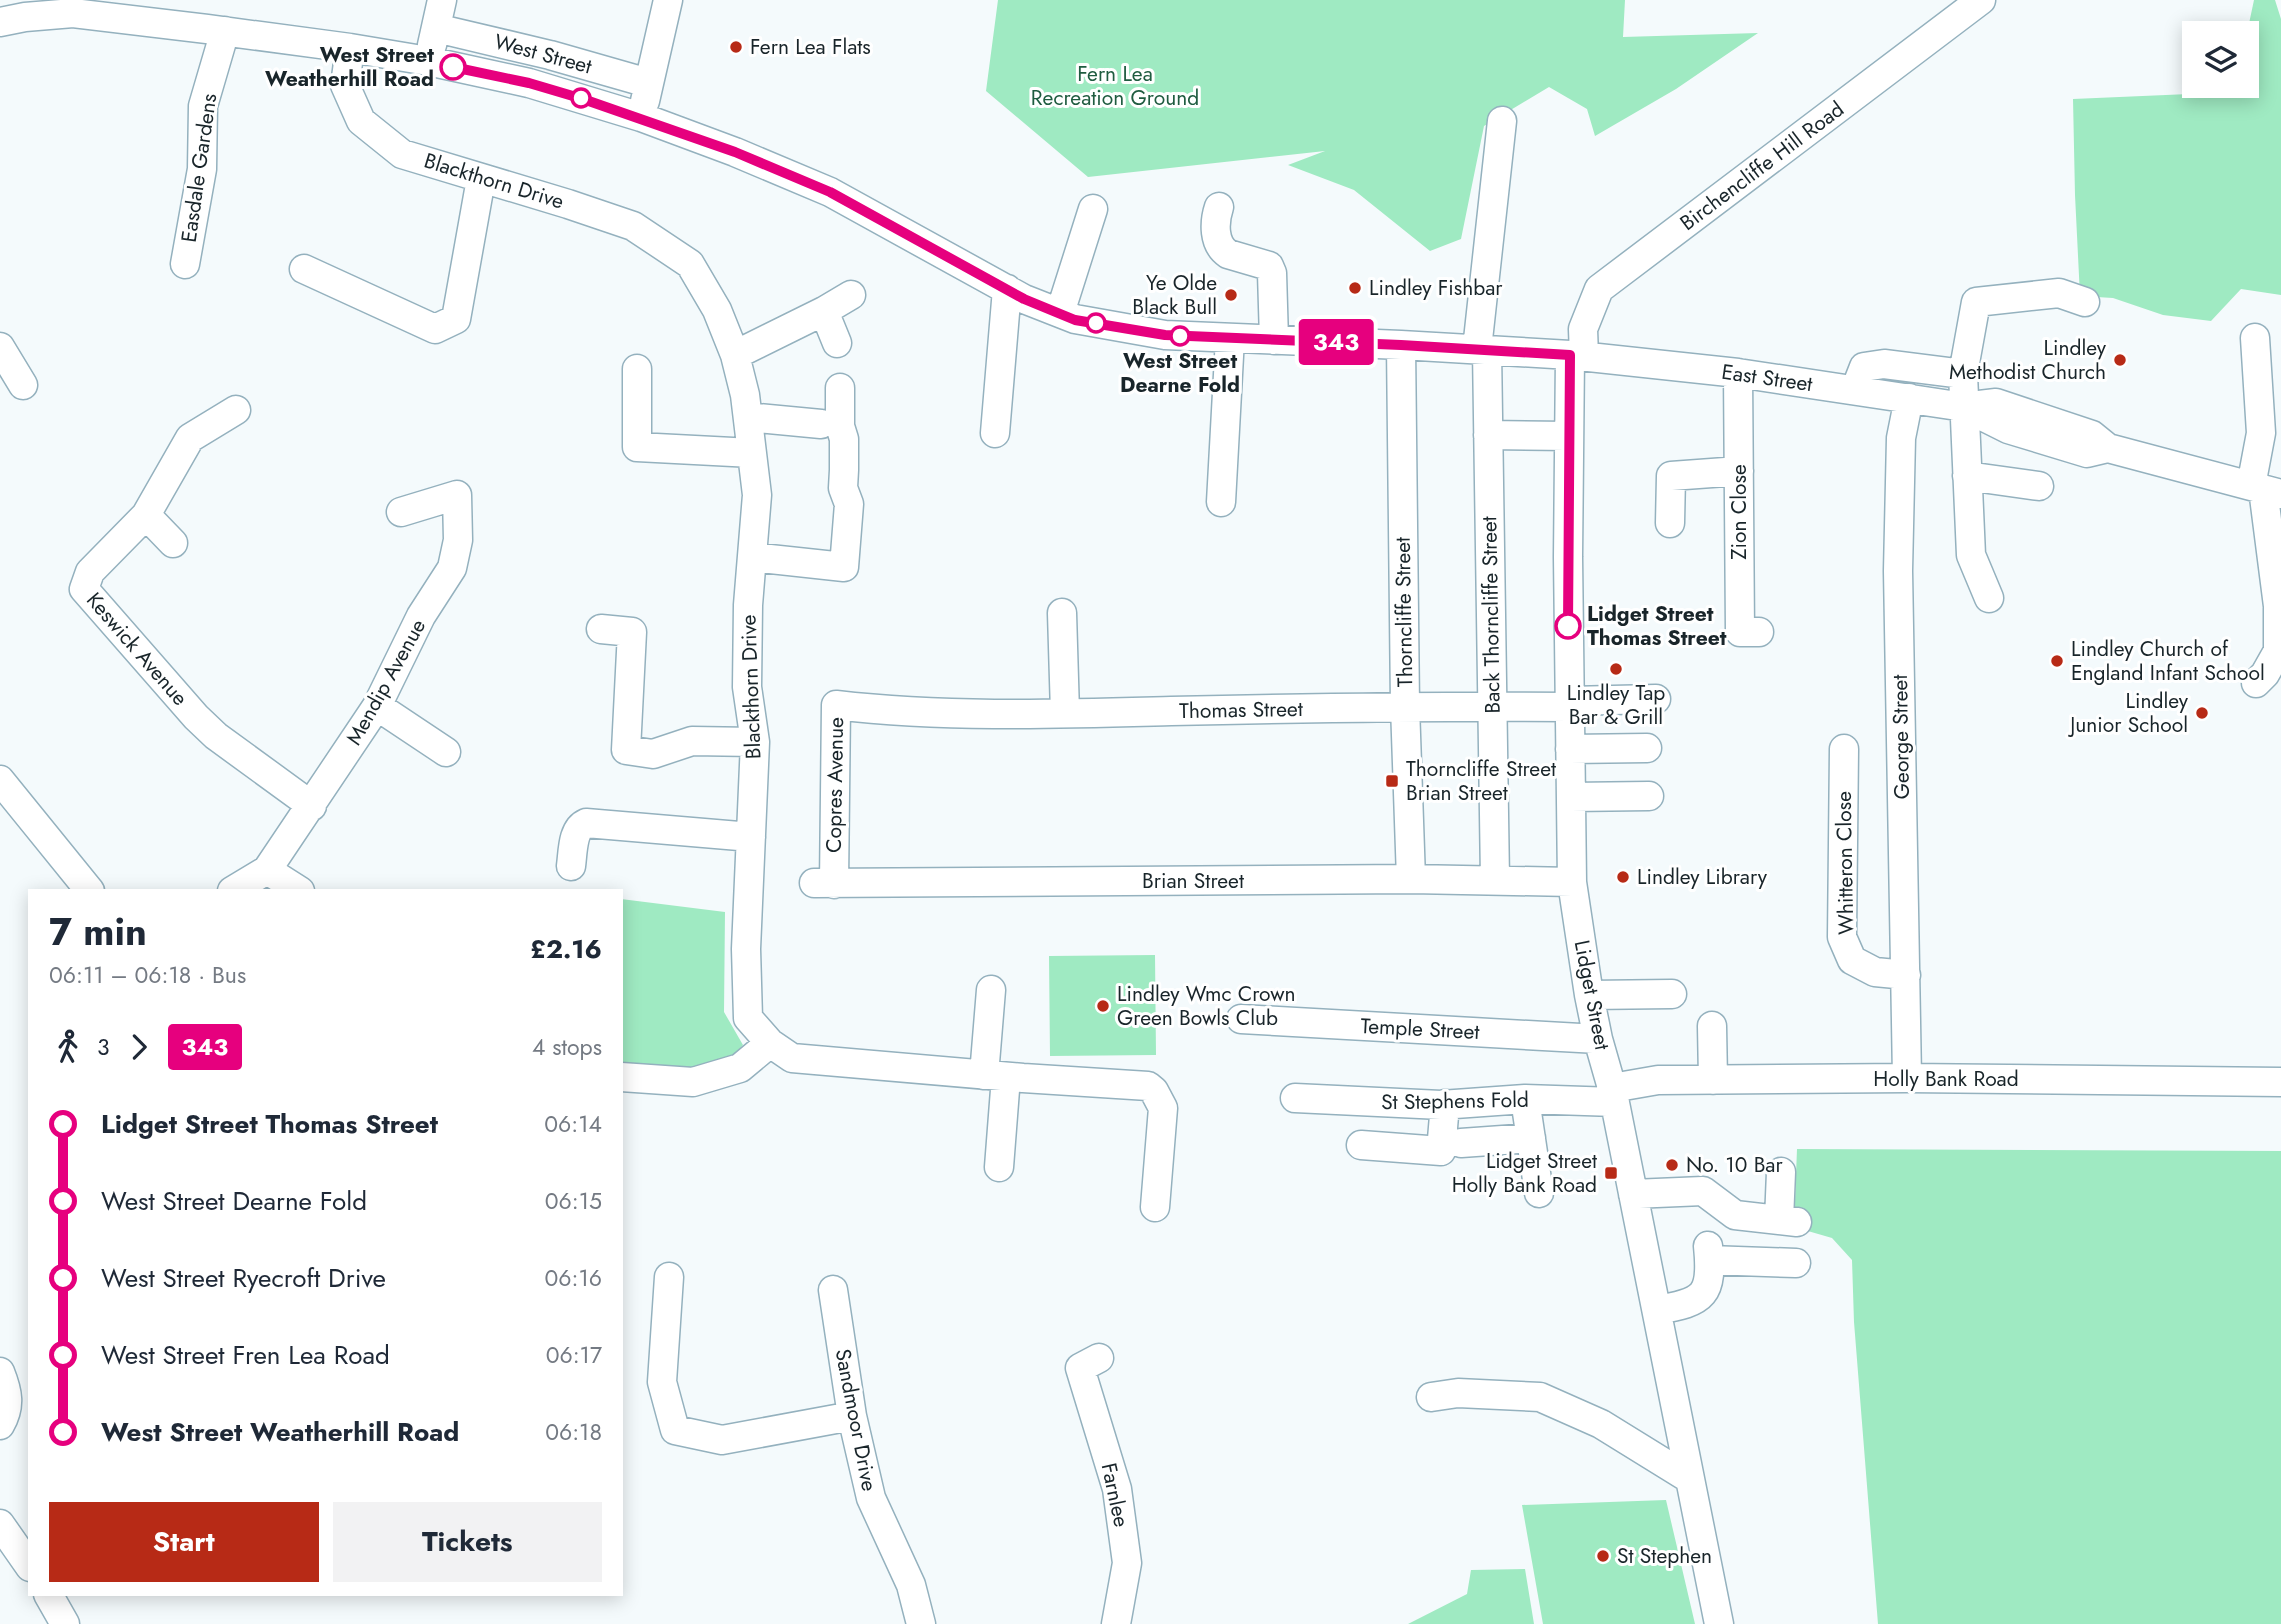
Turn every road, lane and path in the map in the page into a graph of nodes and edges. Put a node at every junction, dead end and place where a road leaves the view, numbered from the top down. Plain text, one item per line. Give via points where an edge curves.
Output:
1 (442, 0) edge
2 (1981, 0) edge
3 (664, 2) edge
4 (16, 13) edge
5 (436, 28) junction
6 (225, 31) junction
7 (350, 48) junction
8 (428, 61) junction
9 (649, 83) junction
10 (641, 117) junction
11 (1502, 121) dead end
12 (481, 179) junction
13 (1219, 207) dead end
14 (1093, 209) dead end
15 (185, 264) dead end
16 (304, 269) dead end
17 (1007, 289) junction
18 (851, 295) dead end
19 (2085, 302) dead end
20 (824, 311) junction
21 (1060, 313) junction
22 (1230, 338) junction
23 (2255, 338) dead end
24 (1274, 340) junction
25 (837, 343) dead end
26 (1401, 345) junction
27 (0, 347) edge
28 (1482, 350) junction
29 (735, 355) junction
30 (1577, 356) junction
31 (637, 369) dead end
32 (1738, 373) junction
33 (1963, 374) junction
34 (23, 385) dead end
35 (840, 388) dead end
36 (1854, 390) junction
37 (1909, 398) junction
38 (1964, 407) junction
39 (236, 410) dead end
40 (748, 417) junction
41 (821, 424) dead end
42 (995, 433) dead end
43 (1488, 436) junction
44 (1569, 436) junction
45 (752, 453) junction
46 (1739, 471) junction
47 (1967, 476) junction
48 (2039, 486) dead end
49 (2265, 490) edge
50 (1222, 502) dead end
51 (401, 512) dead end
52 (146, 515) junction
53 (1670, 523) dead end
54 (173, 543) dead end
55 (752, 557) junction
56 (1989, 598) dead end
57 (1062, 613) dead end
58 (601, 629) dead end
59 (1759, 632) dead end
60 (2256, 683) dead end
61 (1656, 699) dead end
62 (1569, 704) junction
63 (377, 706) junction
64 (1405, 706) junction
65 (1492, 706) junction
66 (856, 707) joint
67 (1065, 713) junction
68 (755, 742) junction
69 (1647, 748) dead end
70 (1570, 749) junction
71 (1844, 749) dead end
72 (446, 752) dead end
73 (4, 794) edge
74 (1649, 796) dead end
75 (1571, 797) junction
76 (312, 806) junction
77 (751, 837) junction
78 (571, 866) dead end
79 (267, 870) junction
80 (1411, 879) junction
81 (1494, 880) junction
82 (1572, 882) junction
83 (824, 884) joint
84 (88, 889) edge
85 (235, 889) edge
86 (297, 889) edge
87 (1906, 975) junction
88 (991, 990) dead end
89 (1672, 994) dead end
90 (1590, 995) junction
91 (1241, 1019) dead end
92 (1712, 1026) dead end
93 (1598, 1039) junction
94 (771, 1043) junction
95 (995, 1076) junction
96 (623, 1077) edge
97 (1907, 1078) junction
98 (1713, 1080) junction
99 (2281, 1082) edge
100 (1614, 1095) junction
101 (1295, 1098) dead end
102 (1525, 1100) junction
103 (1445, 1104) junction
104 (1531, 1138) junction
105 (1461, 1143) dead end
106 (1361, 1145) dead end
107 (999, 1167) dead end
108 (1781, 1172) dead end
109 (1539, 1193) dead end
110 (1633, 1194) junction
111 (1155, 1207) dead end
112 (1796, 1263) dead end
113 (669, 1277) dead end
114 (833, 1290) dead end
115 (1657, 1310) junction
116 (1079, 1366) dead end
117 (0, 1372) edge
118 (1431, 1397) dead end
119 (852, 1416) junction
120 (0, 1425) edge
121 (1690, 1479) junction
122 (0, 1524) edge
123 (28, 1564) edge
124 (49, 1596) edge
125 (65, 1624) edge
126 (920, 1624) edge
127 (1116, 1624) edge
128 (1719, 1624) edge

1 - 5 street
2 - 30 street, Birchencliffe Hill Road via 1599,289
3 - 9 street
4 - 6 street, West Street via 74,13
5 - 8 street
5 - 9 street, West Street
6 - 7 street, West Street
6 - 15 street, Easdale Gardens via 203,106 202,169
7 - 8 street, West Street
7 - 12 street, Blackthorn Drive via 345,85 361,121 402,154
8 - 10 street, West Street via 529,83
9 - 10 street
10 - 17 street, West Street via 830,192
11 - 28 street, Back Thorncliffe Street
12 - 16 street via 456,320 435,329
12 - 29 street, Blackthorn Drive via 633,226 690,264 717,310
13 - 24 street via 1215,219 1222,250 1269,266 1272,273
14 - 21 street
17 - 21 street, West Street
17 - 42 street
18 - 20 street
19 - 33 street via 2059,293 1976,302
20 - 25 street
20 - 29 street
21 - 22 street, West Street via 1075,320 1165,335
22 - 24 street, West Street
22 - 50 street
23 - 49 street
24 - 26 street, West Street
26 - 28 street, West Street
26 - 64 street, Thorncliffe Street
27 - 34 street
28 - 30 street, West Street
28 - 43 street, Back Thorncliffe Street
29 - 40 street, Blackthorn Drive
30 - 32 street, East Street
30 - 44 street, Lidget Street
31 - 45 street via 636,447
32 - 36 street, East Street
32 - 46 street, Zion Close
33 - 36 street via 1884,364 1864,367
33 - 38 street
35 - 55 street via 843,488 849,504 844,567
36 - 37 street, East Street
37 - 38 street, East Street
37 - 87 street, George Street via 1901,438 1898,571
38 - 47 street
38 - 49 street, East Street via 1996,403 2092,435 2108,448
39 - 52 street, Keswick Avenue via 190,438
40 - 41 street
40 - 45 street, Blackthorn Drive
43 - 44 street
43 - 65 street, Back Thorncliffe Street
44 - 62 street, Lidget Street
45 - 55 street, Blackthorn Drive via 757,495
46 - 53 street via 1671,475
46 - 59 street, Zion Close via 1740,632
47 - 48 street
47 - 56 street via 1971,555
49 - 60 street via 2278,606 2278,651
51 - 63 street, Mendip Avenue via 457,495 458,540 452,568 421,616
52 - 54 street
52 - 76 street, Keswick Avenue via 90,572 84,589 196,717
55 - 68 street, Blackthorn Drive via 747,687
57 - 67 street
58 - 68 street via 632,632 626,750 653,754 692,741
61 - 62 street, Thomas Street
62 - 65 street, Thomas Street
62 - 70 street, Lidget Street
63 - 72 street
63 - 76 street, Mendip Avenue
64 - 65 street, Thomas Street
64 - 67 street, Thomas Street
64 - 80 street, Thorncliffe Street
65 - 81 street, Back Thorncliffe Street
66 - 67 street, Thomas Street
66 - 83 street, Copres Avenue via 836,705
68 - 77 street, Blackthorn Drive
69 - 70 street
70 - 75 street, Lidget Street
71 - 87 street, Whitteron Close via 1842,937 1852,960 1875,972
73 - 84 street
74 - 75 street
75 - 82 street, Lidget Street
76 - 79 street, Mendip Avenue
77 - 78 street via 586,822 576,832
77 - 94 street, Blackthorn Drive via 748,1018
79 - 85 street, Mendip Avenue
79 - 86 street
80 - 81 street, Brian Street
80 - 83 street, Brian Street
81 - 82 street, Brian Street
82 - 90 street, Lidget Street
87 - 97 street, George Street
88 - 95 street
89 - 90 street
90 - 93 street, Lidget Street
91 - 93 street, Temple Street
92 - 98 street
93 - 100 street, Lidget Street
94 - 95 street, Blackthorn Drive via 792,1058
94 - 96 street via 740,1068 693,1082
95 - 107 street
95 - 111 street, Blackthorn Drive via 1148,1086 1163,1108
97 - 98 street, Holly Bank Road
97 - 99 street, Holly Bank Road
98 - 100 street, Holly Bank Road via 1658,1080
100 - 102 street, St Stephens Fold
100 - 110 street, Lidget Street
101 - 103 street, St Stephens Fold
102 - 103 street, St Stephens Fold
102 - 104 street
103 - 106 street via 1441,1151
104 - 105 street
104 - 109 street
108 - 110 street via 1788,1221 1735,1215 1703,1191
110 - 115 street, Lidget Street
112 - 115 street via 1708,1253 1710,1278 1703,1294 1685,1305
113 - 119 street via 662,1382 675,1430 722,1440
114 - 119 street, Sandmoor Drive
115 - 121 street, Lidget Street
116 - 127 street, Farnlee via 1117,1489 1127,1563
117 - 120 street via 8,1394 7,1413
118 - 121 street via 1458,1393 1540,1397 1601,1424
119 - 126 street, Sandmoor Drive via 872,1498 911,1585
121 - 128 street, Lidget Street
122 - 123 street
124 - 125 street

